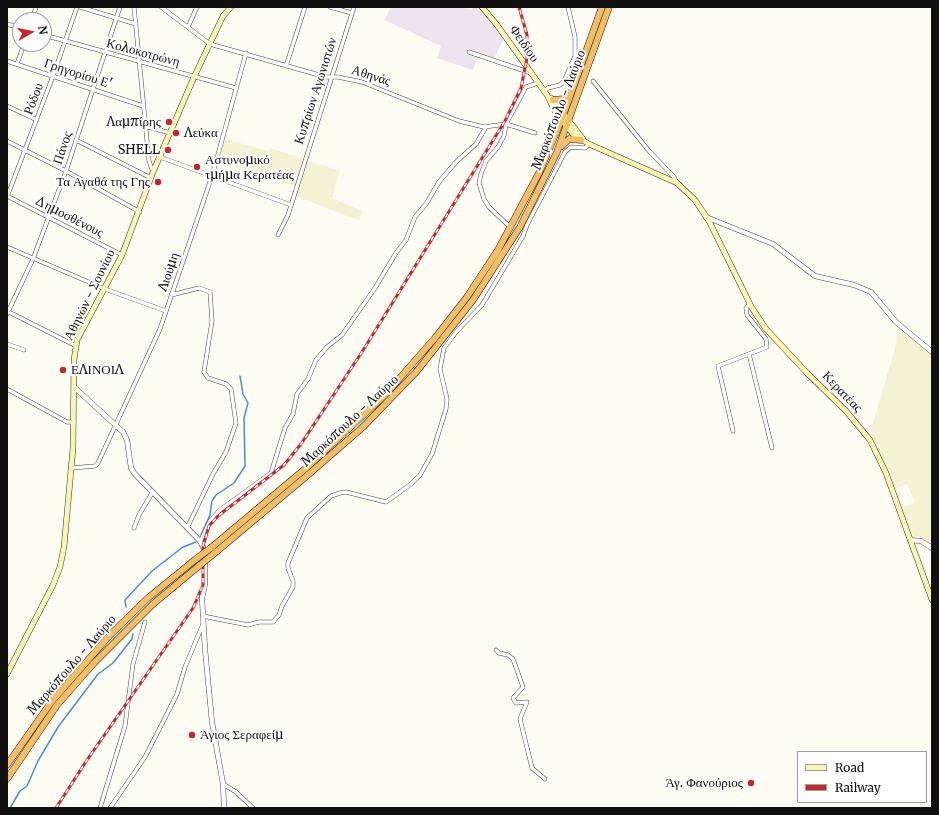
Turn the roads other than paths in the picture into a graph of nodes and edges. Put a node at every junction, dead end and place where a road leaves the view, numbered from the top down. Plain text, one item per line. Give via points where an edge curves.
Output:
1 (77, 7) edge
2 (80, 7) edge
3 (120, 7) edge
4 (134, 7) edge
5 (161, 7) edge
6 (198, 7) edge
7 (231, 7) edge
8 (305, 7) edge
9 (330, 7) edge
10 (354, 7) edge
11 (482, 7) edge
12 (568, 7) edge
13 (602, 7) edge
14 (609, 7) edge
15 (352, 13) junction
16 (116, 18) junction
17 (136, 24) junction
18 (188, 27) junction
19 (52, 37) edge
20 (65, 41) junction
21 (210, 44) junction
22 (21, 52) edge
23 (469, 52) dead end
24 (105, 53) junction
25 (246, 53) junction
26 (7, 61) edge
27 (140, 62) junction
28 (17, 64) junction
29 (286, 66) junction
30 (532, 74) junction
31 (53, 76) junction
32 (194, 77) junction
33 (331, 77) junction
34 (593, 81) dead end
35 (538, 83) junction
36 (574, 86) junction
37 (236, 88) junction
38 (94, 90) junction
39 (546, 93) junction
40 (554, 100) junction
41 (7, 106) edge
42 (143, 106) junction
43 (564, 114) junction
44 (37, 120) junction
45 (561, 121) junction
46 (569, 121) junction
47 (506, 124) junction
48 (145, 126) junction
49 (486, 127) junction
50 (567, 128) junction
51 (170, 133) junction
52 (535, 133) dead end
53 (76, 140) junction
54 (581, 140) junction
55 (7, 141) edge
56 (589, 144) junction
57 (26, 150) junction
58 (557, 152) junction
59 (160, 157) junction
60 (66, 171) junction
61 (154, 172) junction
62 (212, 176) junction
63 (151, 178) junction
64 (677, 183) junction
65 (7, 197) edge
66 (291, 205) junction
67 (140, 212) junction
68 (49, 217) junction
69 (706, 217) junction
70 (511, 228) junction
71 (278, 235) dead end
72 (7, 247) edge
73 (122, 255) junction
74 (32, 259) junction
75 (105, 290) junction
76 (171, 295) junction
77 (750, 304) junction
78 (166, 311) junction
79 (7, 313) edge
80 (7, 344) edge
81 (76, 346) junction
82 (24, 350) dead end
83 (932, 352) edge
84 (749, 354) junction
85 (74, 387) junction
86 (7, 389) edge
87 (74, 422) junction
88 (115, 425) junction
89 (733, 431) dead end
90 (772, 448) dead end
91 (72, 468) junction
92 (152, 493) junction
93 (134, 528) dead end
94 (187, 528) junction
95 (910, 540) junction
96 (200, 542) junction
97 (203, 547) dead end
98 (932, 548) edge
99 (214, 549) junction
100 (200, 562) junction
101 (932, 600) edge
102 (203, 616) junction
103 (145, 622) dead end
104 (204, 623) junction
105 (496, 650) dead end
106 (7, 674) edge
107 (7, 765) edge
108 (7, 779) edge
109 (545, 779) dead end
110 (224, 784) junction
111 (100, 808) edge
112 (110, 808) edge
113 (224, 808) edge
114 (253, 808) edge

1 - 20 street, Ρόδου
2 - 16 street
3 - 16 street, Πάνος
4 - 17 street
5 - 18 street, Αθηνάς
6 - 18 street
7 - 21 main road, Αθηνών - Σουνίου via 223,16
8 - 29 street
9 - 15 street
10 - 15 street, Κυπρίων Αγωνιστών
11 - 30 main road, Φειδίου via 498,25
12 - 39 street via 575,56 564,81 560,86 548,88
13 - 36 highway, Μαρκόπουλο - Λαύριο
14 - 46 highway, Μαρκόπουλο - Λαύριο
15 - 33 street, Κυπρίων Αγωνιστών
16 - 17 street
16 - 24 street, Πάνος
17 - 27 street
18 - 21 street, Αθηνάς
19 - 20 street, Κολοκοτρώνη
20 - 24 street, Κολοκοτρώνη
20 - 31 street, Ρόδου
21 - 25 street, Αθηνάς
21 - 32 main road, Αθηνών - Σουνίου
22 - 28 street
23 - 30 street
24 - 27 street, Κολοκοτρώνη
24 - 38 street, Πάνος
25 - 29 street, Αθηνάς
25 - 37 street, Λιούμη
26 - 28 street, Γρηγορίου Ε'
27 - 32 street, Κολοκοτρώνη
27 - 42 street
28 - 31 street, Γρηγορίου Ε'
29 - 33 street, Αθηνάς
30 - 35 main road, Φειδίου
31 - 38 street, Γρηγορίου Ε'
31 - 44 street, Ρόδου
32 - 37 street, Κολοκοτρώνη
32 - 51 main road, Αθηνών - Σουνίου
33 - 49 street, Αθηνάς via 362,82 459,121
33 - 66 street, Κυπρίων Αγωνιστών
34 - 64 street
35 - 39 main road, Φειδίου
35 - 47 street via 526,87
36 - 40 highway via 566,97
36 - 43 highway, Μαρκόπουλο - Λαύριο
37 - 62 street, Λιούμη
38 - 42 street, Γρηγορίου Ε'
38 - 53 street, Πάνος
39 - 40 main road
39 - 45 main road
40 - 43 main road
41 - 44 street
42 - 48 street
43 - 45 highway, Μαρκόπουλο - Λαύριο
43 - 46 main road
44 - 57 street, Ρόδου
45 - 50 main road, Κερατέας
45 - 70 highway, Μαρκόπουλο - Λαύριο via 539,173
46 - 50 highway, Μαρκόπουλο - Λαύριο
46 - 56 main road
47 - 49 street, Αθηνάς
47 - 52 street
47 - 70 street via 501,142 484,165 479,183 489,207
48 - 51 street
48 - 61 street via 149,161
49 - 96 street via 482,137 471,150 456,162 439,182 415,217 406,240 342,335 316,360 298,394 271,473 220,510 210,521
50 - 54 main road, Κερατέας
50 - 58 highway, Μαρκόπουλο - Λαύριο
51 - 59 main road, Αθηνών - Σουνίου
53 - 60 street, Πάνος
53 - 63 street
54 - 56 main road, Κερατέας
54 - 58 highway via 572,138 566,141
55 - 57 street
56 - 64 main road, Κερατέας
56 - 102 street via 585,148 571,148 565,152 523,236 482,305 444,348 440,369 447,399 446,409 432,454 420,475 386,502 340,492 331,496 307,518 288,563 293,587 273,622 248,625
57 - 60 street
57 - 65 street, Ρόδου
58 - 99 highway, Μαρκόπουλο - Λαύριο via 520,227 489,278 417,371 339,449
59 - 61 main road, Αθηνών - Σουνίου
59 - 62 street
60 - 67 street
60 - 68 street, Πάνος
61 - 63 main road, Αθηνών - Σουνίου
62 - 66 street
62 - 76 street, Λιούμη
63 - 67 main road, Αθηνών - Σουνίου
64 - 69 main road, Κερατέας via 692,196
65 - 68 street, Δημοσθένους
66 - 71 street, Κυπρίων Αγωνιστών
67 - 73 main road, Αθηνών - Σουνίου
68 - 73 street, Δημοσθένους
68 - 74 street, Πάνος
69 - 77 main road, Κερατέας
69 - 83 street via 773,244 815,276 854,285 871,292 896,322
70 - 99 highway, Μαρκόπουλο - Λαύριο via 453,315 384,396
72 - 74 street
73 - 75 main road, Αθηνών - Σουνίου
74 - 75 street
74 - 79 street, Πάνος
75 - 78 street
75 - 81 main road, Αθηνών - Σουνίου via 79,334
76 - 78 street, Λιούμη
76 - 94 street via 199,288 210,292 212,322 204,372 208,378 226,384 231,389 236,423 226,452
77 - 84 street via 746,308 746,315 768,345
77 - 95 main road, Κερατέας via 778,342 867,435 886,473
78 - 88 street, Λιούμη
79 - 81 street
80 - 82 street
81 - 85 main road, Αθηνών - Σουνίου
84 - 89 street via 718,366
84 - 90 street
85 - 87 main road, Αθηνών - Σουνίου
85 - 88 street
86 - 87 street via 67,422
87 - 91 main road, Αθηνών - Σουνίου
88 - 91 street, Λιούμη via 95,466
88 - 92 street via 127,440 131,468
91 - 106 main road, Αθηνών - Σουνίου via 60,567
92 - 93 street
92 - 94 street
94 - 96 street
95 - 98 street via 921,541
95 - 101 main road, Κερατέας
96 - 97 street
99 - 100 highway, Μαρκόπουλο - Λαύριο, bridge
100 - 102 street via 206,574 202,598
100 - 107 highway, Μαρκόπουλο - Λαύριο via 148,598 110,635 52,701
100 - 108 highway, Μαρκόπουλο - Λαύριο via 153,604 94,663 42,726
102 - 104 street
103 - 111 street via 133,664 125,726
104 - 110 street via 212,722
104 - 112 street via 172,705 144,757
105 - 109 street via 513,659 523,687 513,698 516,703 527,702 520,719 532,768
110 - 113 street
110 - 114 street

